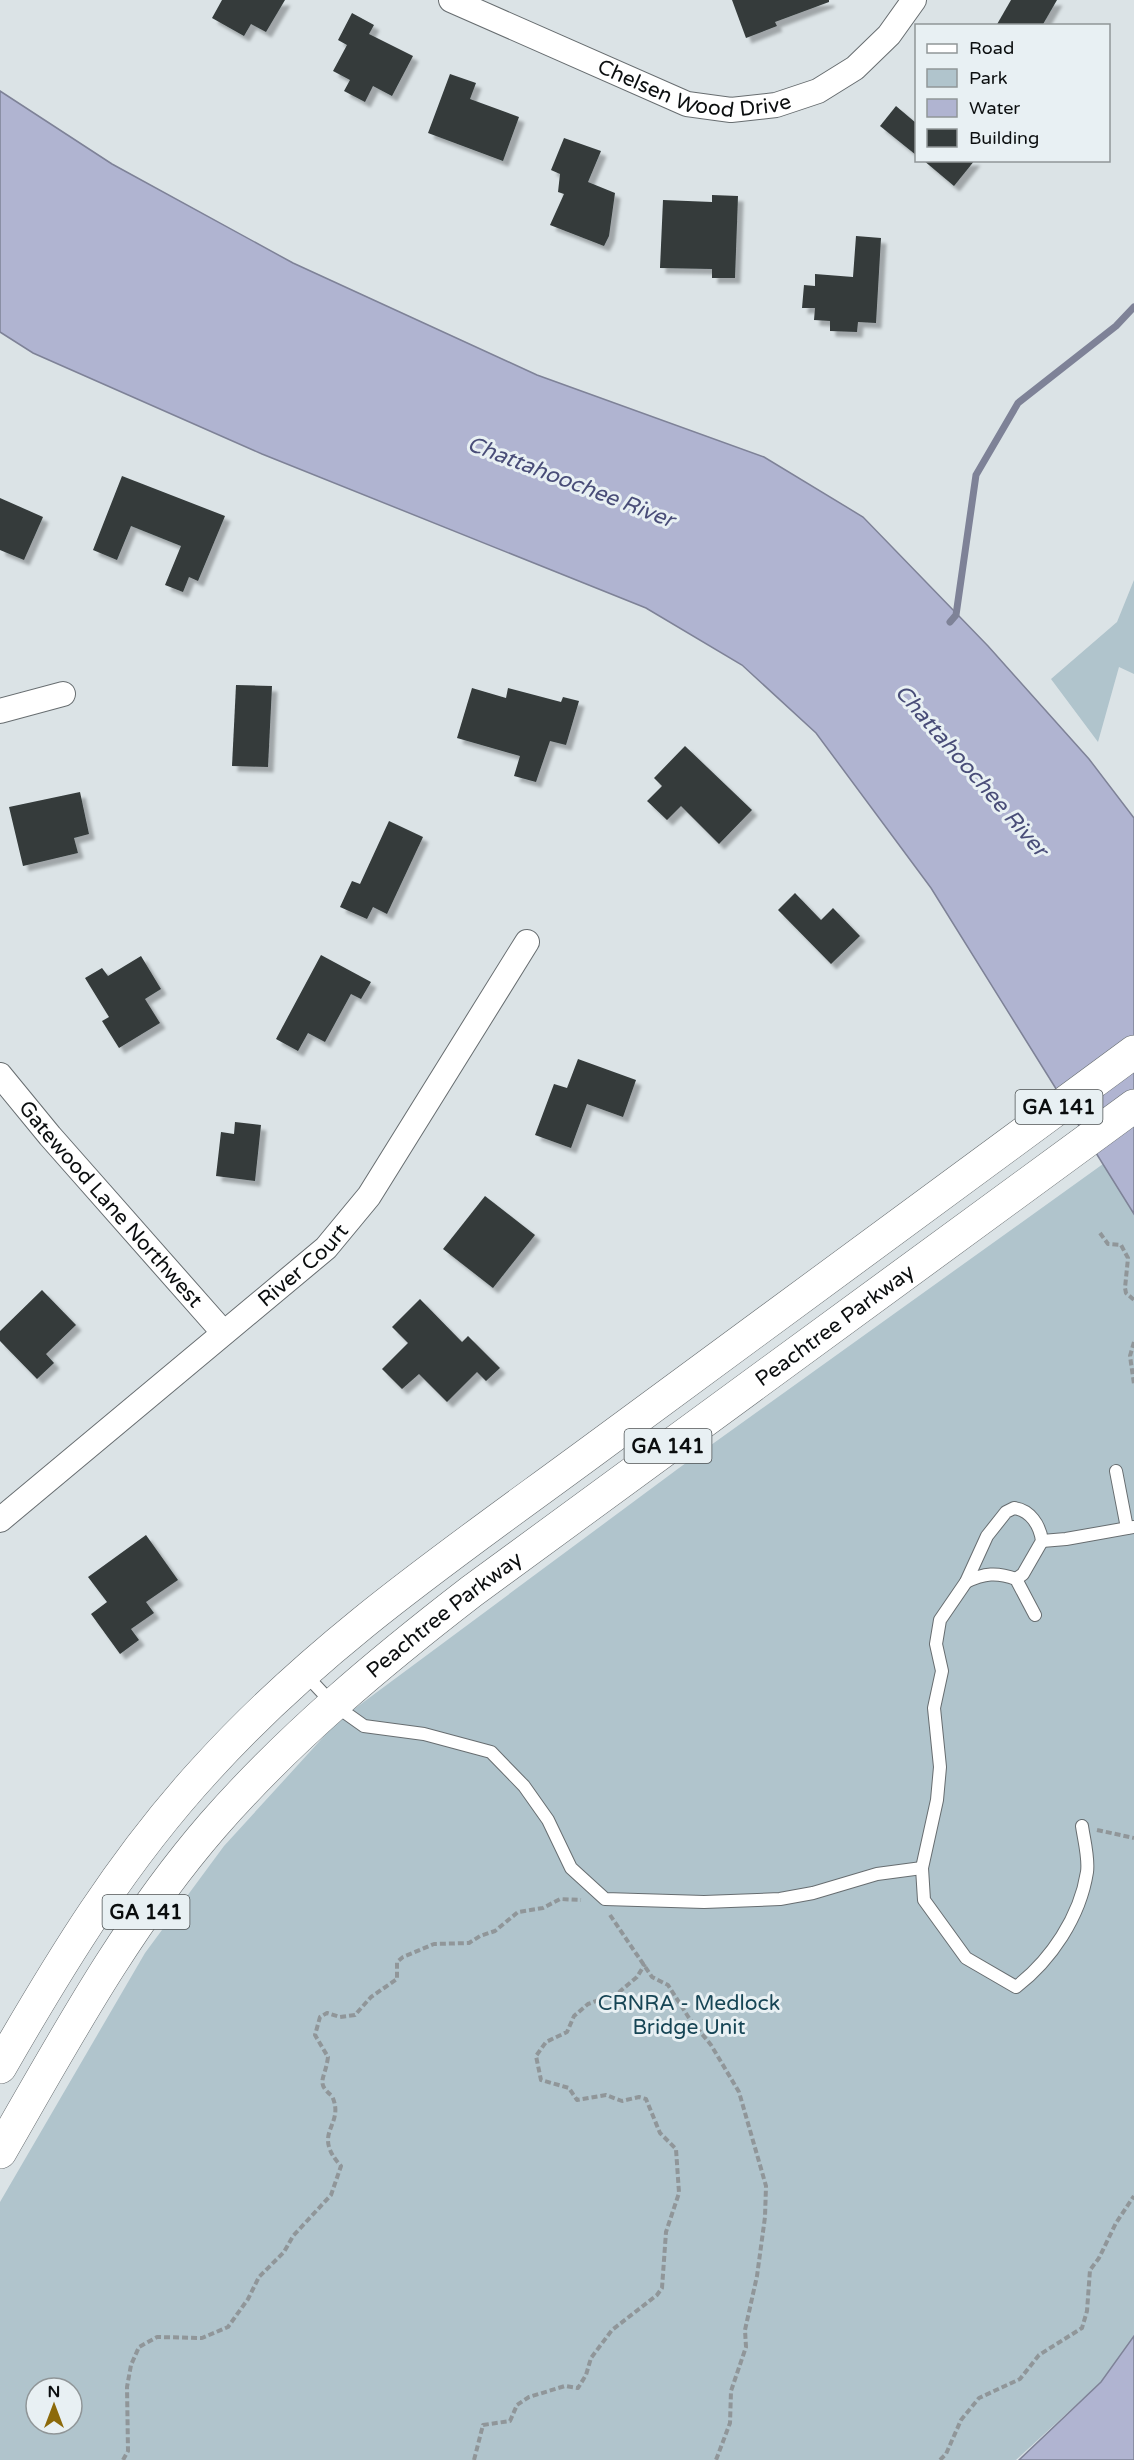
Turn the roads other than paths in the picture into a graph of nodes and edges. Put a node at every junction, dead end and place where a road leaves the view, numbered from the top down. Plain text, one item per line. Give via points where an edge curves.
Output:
1 (451, 0) edge
2 (914, 0) edge
3 (63, 694) dead end
4 (0, 711) edge
5 (527, 942) dead end
6 (1134, 1052) edge
7 (0, 1075) edge
8 (1134, 1106) edge
9 (223, 1332) junction
10 (1116, 1471) dead end
11 (0, 1520) edge
12 (1131, 1527) edge
13 (1042, 1541) junction
14 (1016, 1579) junction
15 (966, 1582) junction
16 (1035, 1615) dead end
17 (302, 1671) junction
18 (333, 1704) junction
19 (1082, 1826) road end
20 (922, 1868) junction
21 (0, 2067) edge
22 (0, 2152) edge

1 - 2 street, Chelsen Wood Drive via 687,104 731,110 776,105 818,91 855,68 889,35
3 - 4 street
5 - 9 street, River Court via 369,1196 326,1248
6 - 17 highway, Peachtree Parkway / GA 141 via 424,1573
7 - 9 street, Gatewood Lane Northwest
8 - 18 highway, Peachtree Parkway / GA 141 via 472,1591
9 - 11 street, River Court
10 - 12 lane
12 - 13 lane
13 - 14 lane
13 - 15 lane via 1030,1514 1014,1508 1006,1512 987,1536
14 - 15 lane via 984,1573
14 - 16 lane
15 - 20 lane via 940,1620 936,1644 942,1671 934,1708 940,1767
17 - 18 lane
17 - 21 highway, Peachtree Parkway / GA 141 via 204,1770 133,1857 67,1952
18 - 20 lane via 364,1726 424,1734 491,1752 524,1786 548,1820 571,1868 605,1899 780,1899 877,1874
18 - 22 highway, Peachtree Parkway / GA 141 via 252,1783 178,1869 83,2007
19 - 20 lane via 1088,1871 1076,1910 1038,1971 1016,1987 966,1958 924,1900

